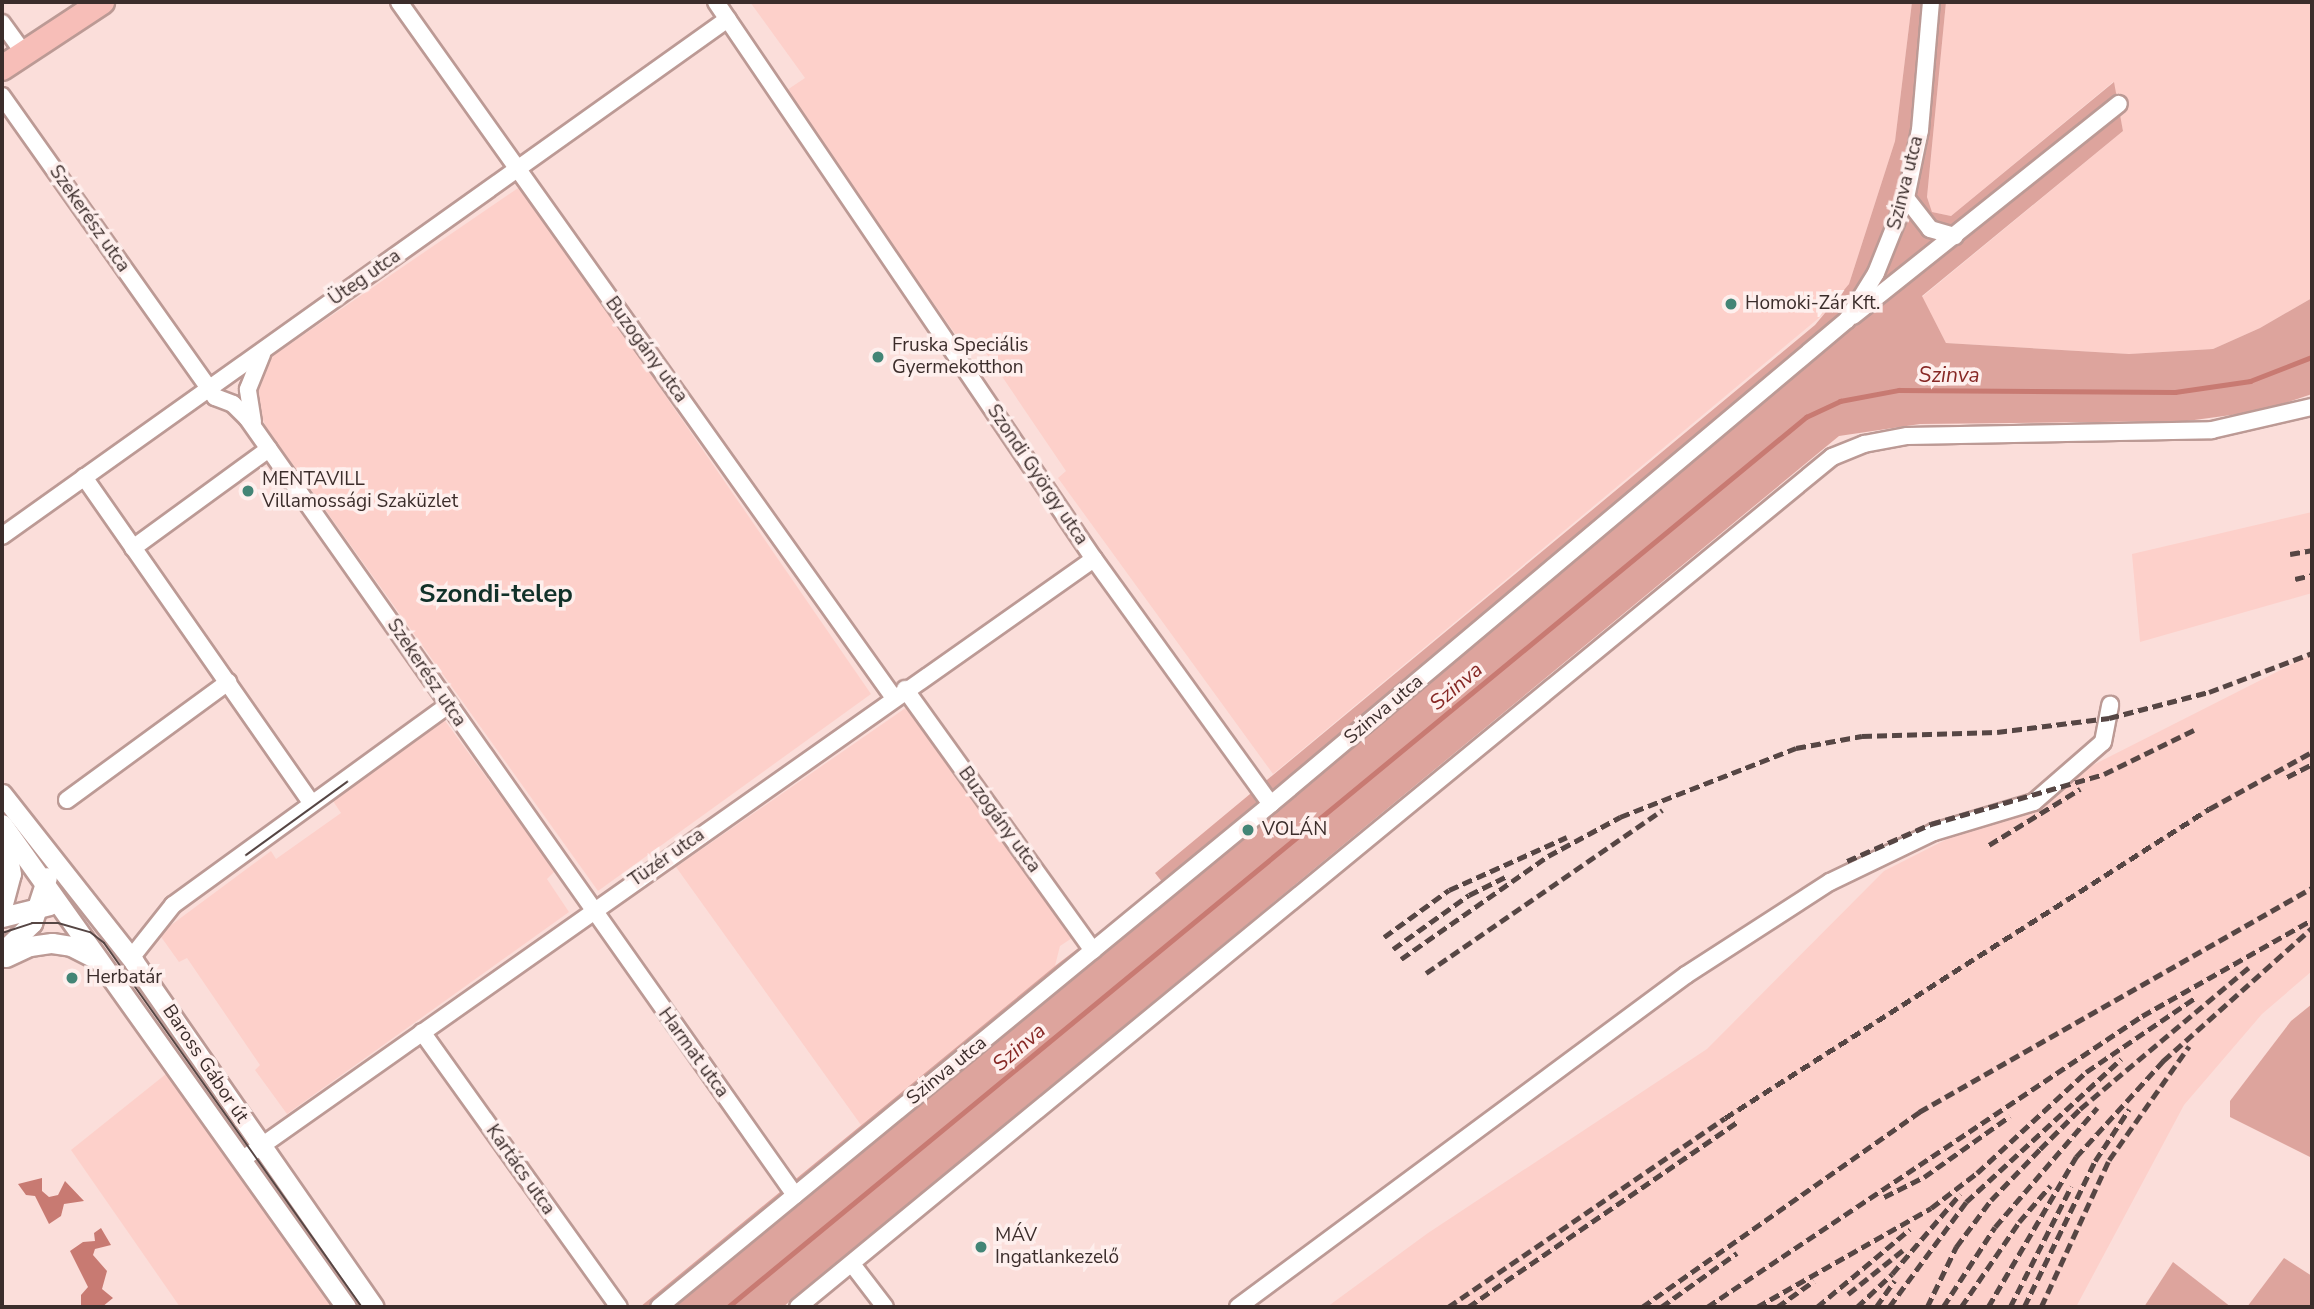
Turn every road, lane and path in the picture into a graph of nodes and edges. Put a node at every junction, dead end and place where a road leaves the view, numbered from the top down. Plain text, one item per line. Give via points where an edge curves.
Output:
1 (102, 2) edge
2 (399, 2) edge
3 (716, 2) edge
4 (1931, 2) edge
5 (728, 19) junction
6 (2, 23) edge
7 (24, 54) junction
8 (2, 68) edge
9 (2, 96) edge
10 (2119, 104) dead end
11 (517, 170) junction
12 (1906, 198) junction
13 (1955, 236) junction
14 (1847, 320) junction
15 (274, 343) junction
16 (209, 388) junction
17 (2312, 407) edge
18 (259, 434) junction
19 (270, 449) junction
20 (84, 477) junction
21 (2, 536) edge
22 (133, 548) junction
23 (1094, 559) junction
24 (228, 682) junction
25 (900, 694) junction
26 (2110, 705) dead end
27 (447, 706) junction
28 (2, 794) edge
29 (66, 800) dead end
30 (311, 803) junction
31 (1271, 804) junction
32 (2, 824) edge
33 (2, 830) edge
34 (38, 839) junction
35 (46, 884) junction
36 (41, 905) junction
37 (2, 907) edge
38 (61, 907) junction
39 (592, 911) junction
40 (2, 917) edge
41 (113, 934) junction
42 (1093, 951) junction
43 (2, 952) edge
44 (131, 958) junction
45 (2, 960) edge
46 (105, 966) junction
47 (422, 1032) junction
48 (261, 1146) junction
49 (243, 1160) junction
50 (795, 1195) junction
51 (852, 1264) junction
52 (346, 1307) edge
53 (374, 1307) edge
54 (619, 1307) edge
55 (659, 1307) edge
56 (797, 1307) edge
57 (885, 1307) edge
58 (1238, 1307) edge

1 - 7 main road
2 - 11 street, Buzogány utca
3 - 5 street, Szondi György utca
4 - 12 street, Szinva utca via 1920,130
5 - 11 street, Üteg utca
5 - 23 street, Szondi György utca
6 - 7 street
7 - 8 main road
9 - 16 street, Szekerész utca
10 - 13 street
11 - 15 street, Üteg utca
11 - 25 street, Buzogány utca
12 - 13 street via 1930,229
12 - 14 street, Szinva utca via 1876,272
13 - 14 street
14 - 31 street, Szinva utca
15 - 16 street, Üteg utca
15 - 18 street, Szekerész utca via 255,364 249,382 248,404
16 - 18 street, Szekerész utca via 215,397 239,408
16 - 20 street, Üteg utca
17 - 51 street via 2212,430 1907,436 1847,450 1818,466
18 - 19 street, Szekerész utca
19 - 22 street
19 - 27 street, Szekerész utca
20 - 21 street, Üteg utca
20 - 22 street
22 - 24 street
23 - 25 street, Tüzér utca
23 - 31 street, Szondi György utca
24 - 29 street
24 - 30 street
25 - 39 street, Tüzér utca
25 - 42 street, Buzogány utca
26 - 58 street via 2102,742 2034,802 1922,837 1830,882 1686,975
27 - 30 street
27 - 39 street, Szekerész utca
28 - 34 street, Baross Gábor út
30 - 44 street via 173,905
31 - 42 street, Szinva utca
32 - 35 street, Baross Gábor út
33 - 37 street via 12,873
34 - 35 street
34 - 41 street, Baross Gábor út
35 - 36 street
35 - 38 street, Baross Gábor út
36 - 38 street
36 - 40 street
36 - 43 street via 24,932
38 - 41 street via 85,915
38 - 46 street, Baross Gábor út
39 - 47 street, Tüzér utca
39 - 50 street, Harmat utca
41 - 44 street, Baross Gábor út
42 - 50 street, Szinva utca
44 - 48 street, Baross Gábor út
45 - 46 street via 30,946 52,943 79,948
46 - 49 street, Baross Gábor út
47 - 48 street, Tüzér utca
47 - 54 street, Kartács utca
48 - 49 street, Tüzér utca
48 - 53 street, Baross Gábor út
49 - 52 street, Baross Gábor út
50 - 55 street, Szinva utca
51 - 56 street
51 - 57 street

